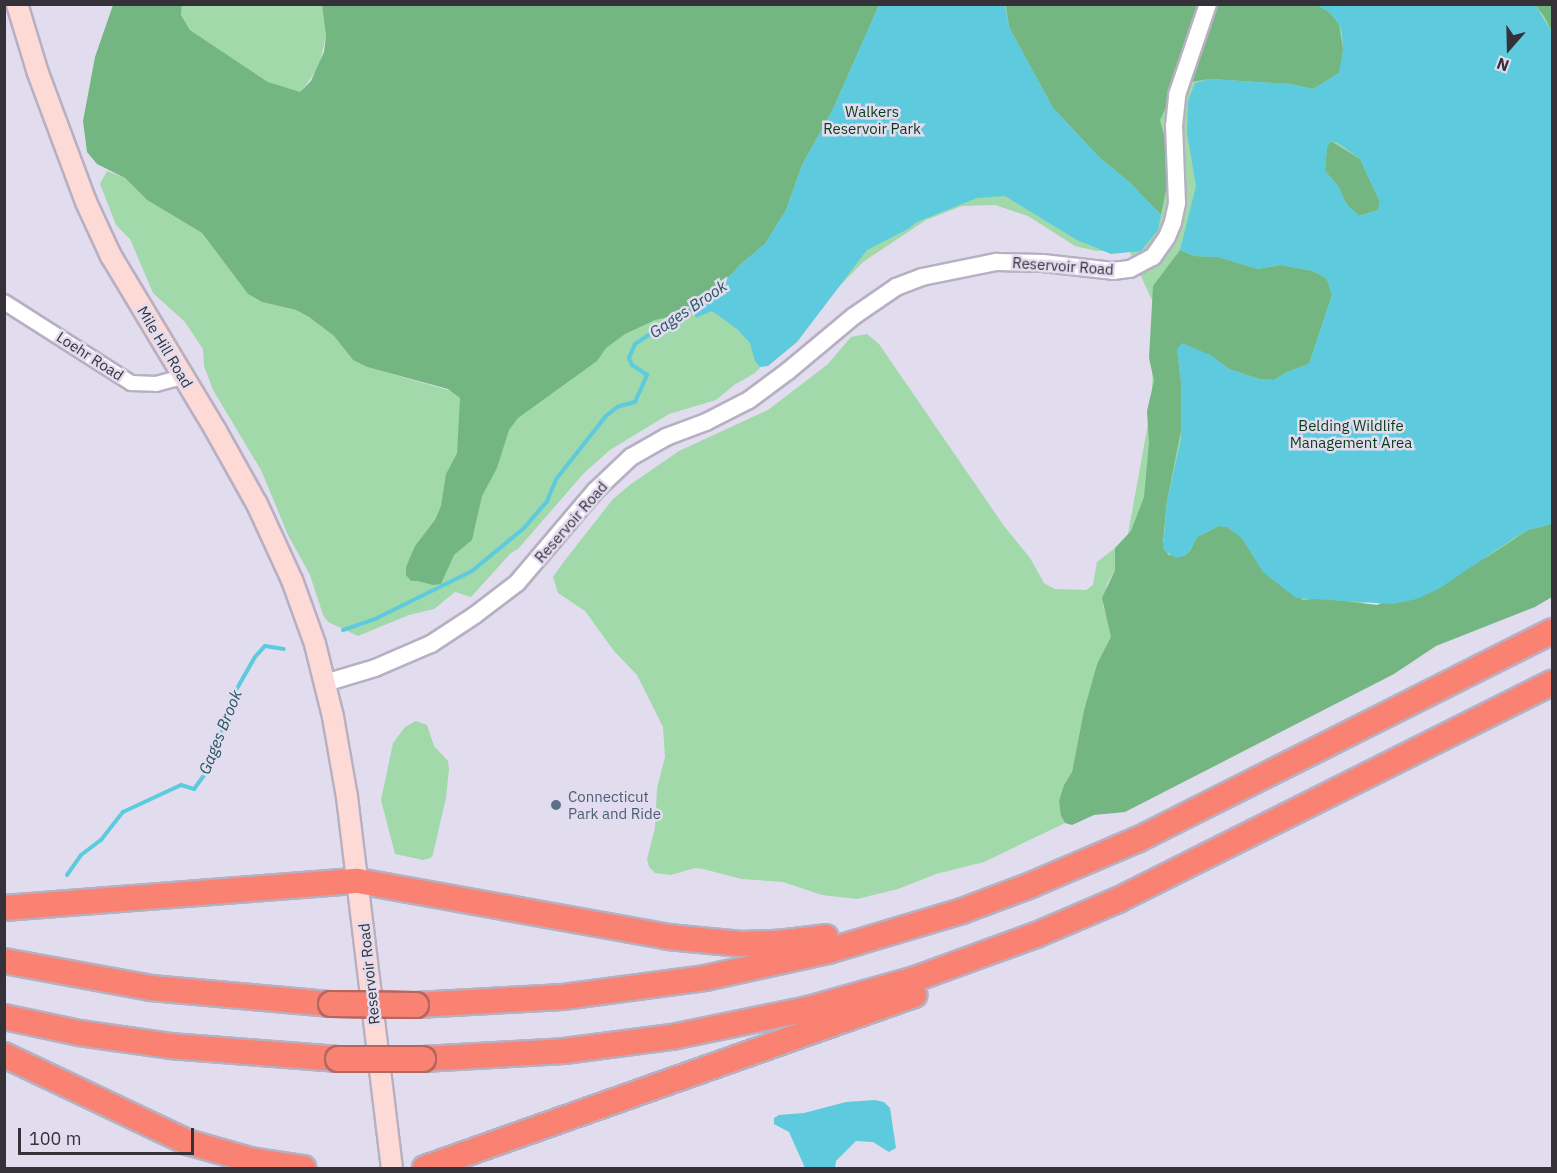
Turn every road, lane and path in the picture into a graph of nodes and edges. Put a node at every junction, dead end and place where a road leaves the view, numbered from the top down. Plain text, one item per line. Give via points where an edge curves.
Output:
1 (17, 4) edge
2 (1208, 4) edge
3 (4, 302) edge
4 (182, 377) junction
5 (1552, 631) edge
6 (325, 683) junction
7 (1552, 683) edge
8 (358, 880) junction
9 (4, 908) edge
10 (905, 929) junction
11 (1009, 946) junction
12 (4, 961) edge
13 (4, 1017) edge
14 (4, 1055) edge
15 (303, 1168) edge
16 (392, 1168) edge
17 (425, 1168) edge

1 - 4 main road, Mile Hill Road via 86,202 111,256
2 - 6 street, Reservoir Road via 1178,95 1174,126 1175,212 1167,237 1153,257 1130,269 1113,271 996,262 922,276 896,287 749,400 631,457 595,491 517,583 474,615 431,644 375,668
3 - 4 street, Loehr Road via 131,383 156,384
4 - 6 main road, Mile Hill Road via 231,455 268,527 301,603
5 - 10 highway via 1120,847 1022,889
6 - 8 main road, Reservoir Road via 344,771
7 - 11 highway via 1158,881
8 - 9 highway
8 - 10 highway via 704,942 778,943 872,927
8 - 16 main road, Reservoir Road
10 - 12 highway, bridge via 765,966 666,984 521,1001 416,1005 331,1004 151,988
11 - 13 highway, bridge via 877,990 728,1027 594,1047 423,1059 338,1059 160,1045
11 - 17 highway via 985,966 959,979
14 - 15 highway via 187,1142 250,1160

